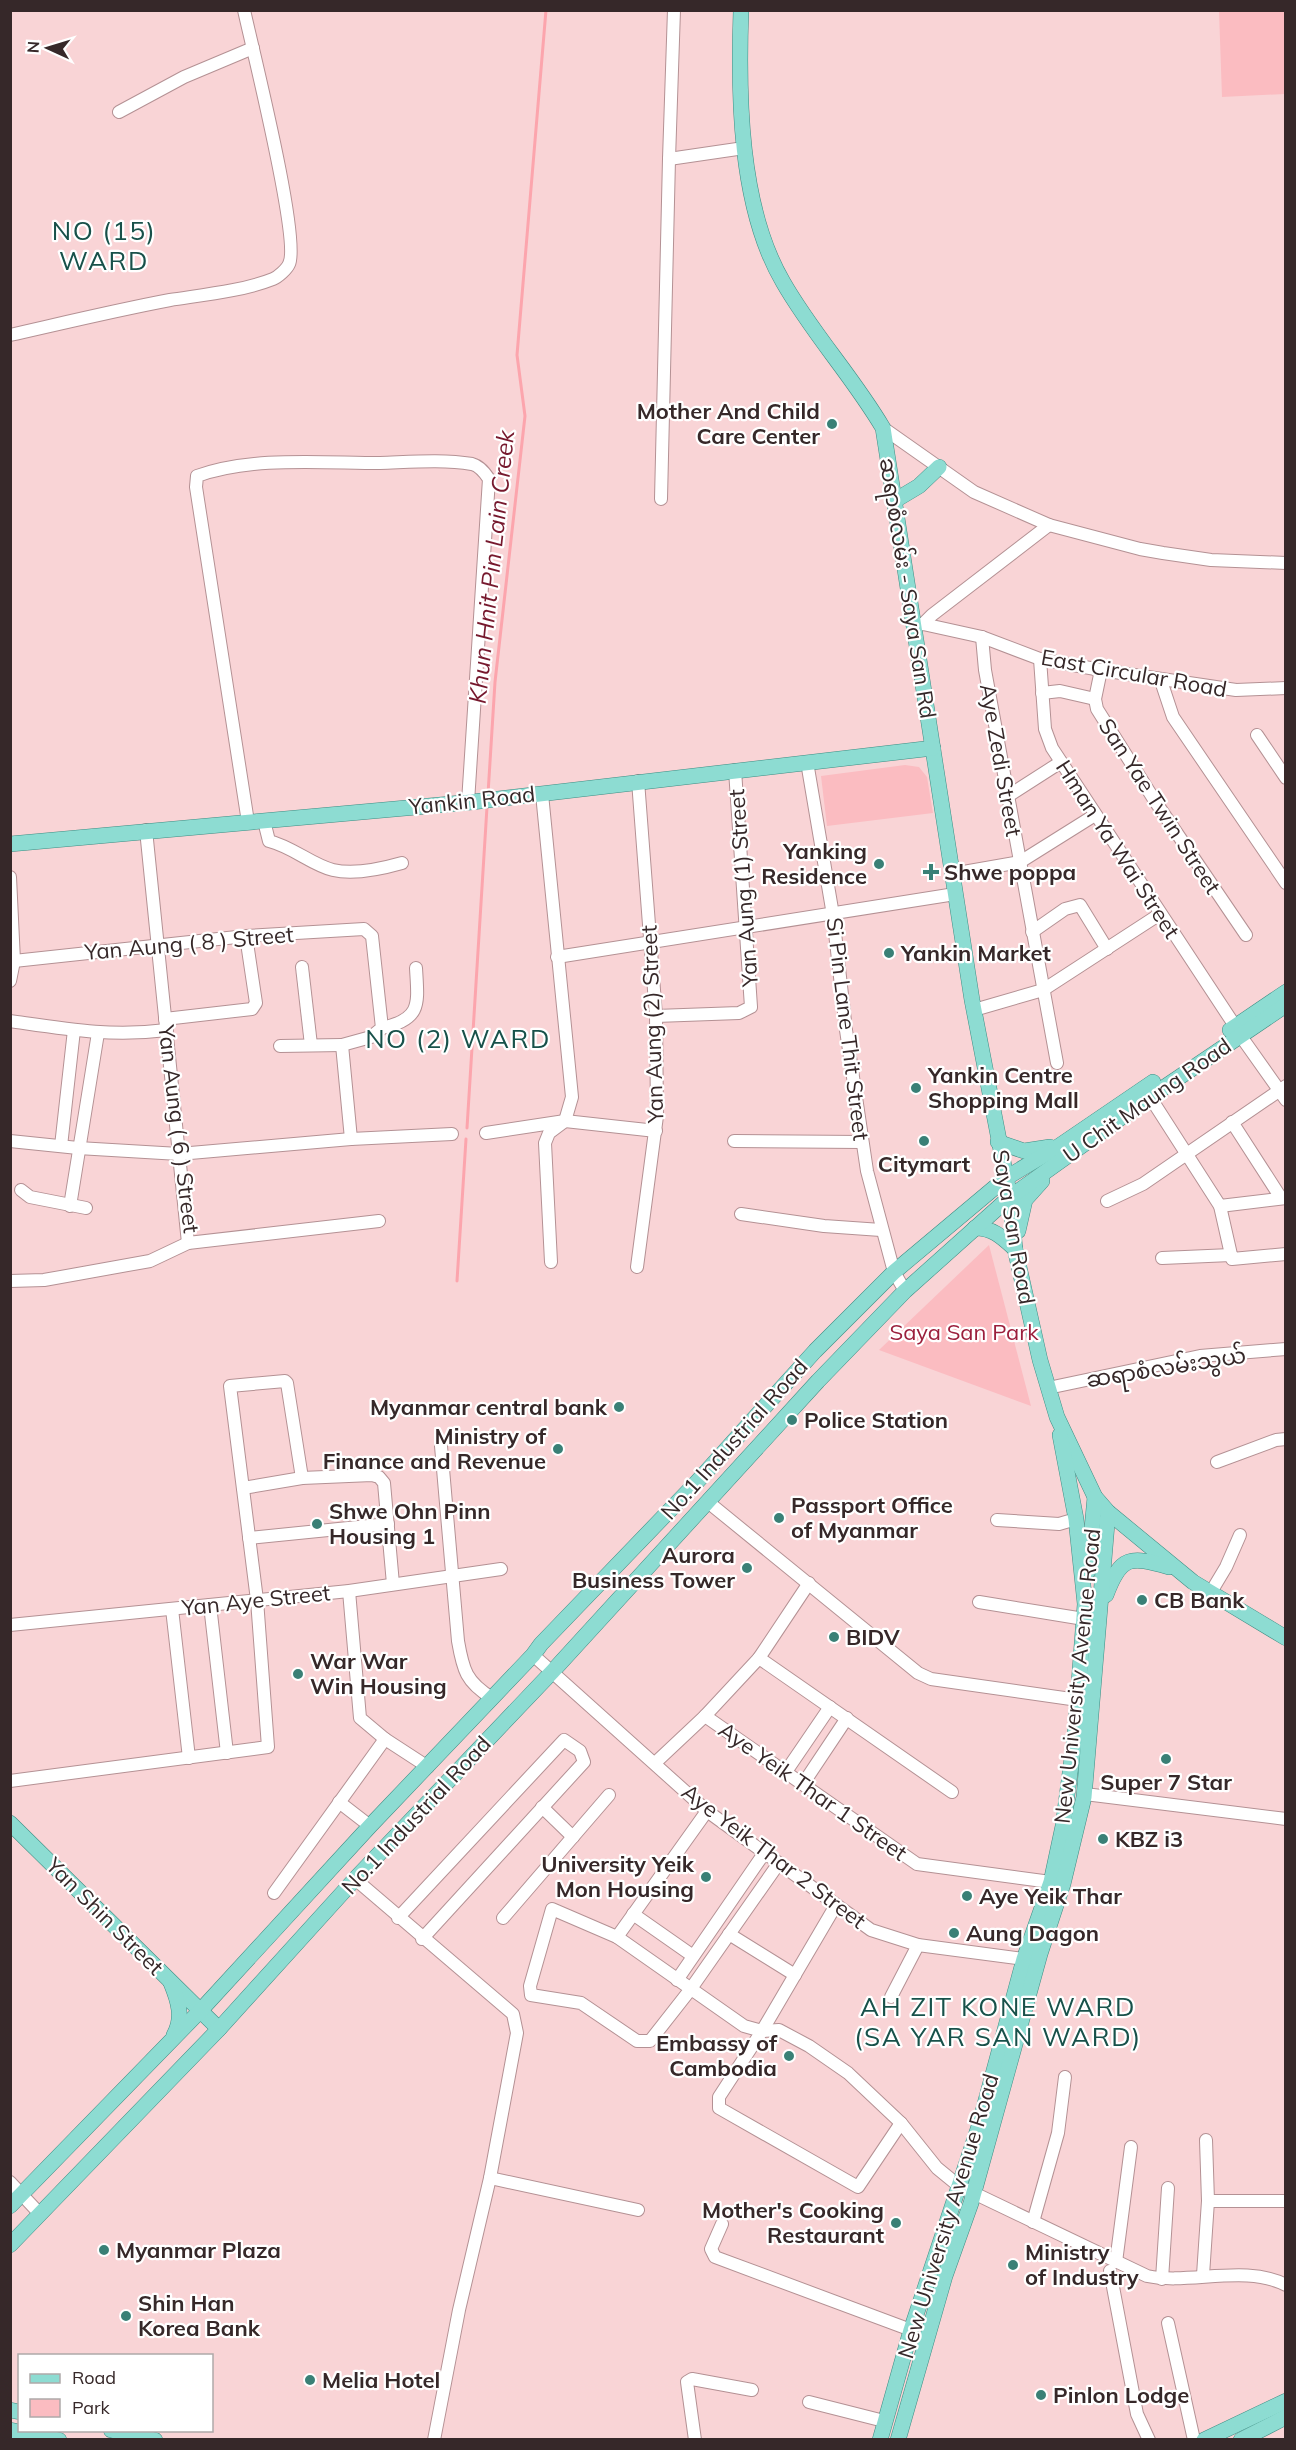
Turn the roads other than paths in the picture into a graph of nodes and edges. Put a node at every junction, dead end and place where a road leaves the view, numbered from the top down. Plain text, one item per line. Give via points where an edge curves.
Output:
1 (244, 10) edge
2 (674, 10) edge
3 (741, 10) edge
4 (252, 48) junction
5 (119, 112) dead end
6 (744, 148) junction
7 (669, 159) junction
8 (10, 335) edge
9 (883, 428) junction
10 (939, 467) junction
11 (661, 499) dead end
12 (894, 501) junction
13 (1049, 525) junction
14 (1286, 563) edge
15 (919, 625) junction
16 (982, 637) junction
17 (1040, 659) junction
18 (1101, 670) junction
19 (1161, 681) junction
20 (1286, 688) edge
21 (1042, 693) junction
22 (1095, 699) junction
23 (1257, 735) dead end
24 (933, 748) junction
25 (807, 762) junction
26 (1061, 762) junction
27 (735, 770) junction
28 (1286, 778) edge
29 (638, 781) junction
30 (542, 794) junction
31 (1008, 796) junction
32 (468, 802) junction
33 (1095, 815) junction
34 (264, 821) junction
35 (248, 822) junction
36 (146, 830) junction
37 (10, 844) edge
38 (1020, 862) junction
39 (402, 863) dead end
40 (952, 874) junction
41 (10, 878) edge
42 (1286, 883) edge
43 (955, 894) junction
44 (1160, 914) junction
45 (833, 915) junction
46 (746, 928) junction
47 (1032, 932) junction
48 (1246, 935) dead end
49 (246, 936) junction
50 (651, 942) junction
51 (158, 945) junction
52 (1107, 949) junction
53 (557, 957) junction
54 (14, 961) junction
55 (302, 967) dead end
56 (416, 968) dead end
57 (10, 981) edge
58 (1043, 990) junction
59 (1286, 992) edge
60 (1286, 1005) edge
61 (974, 1010) junction
62 (656, 1016) junction
63 (10, 1021) edge
64 (166, 1024) junction
65 (382, 1028) junction
66 (74, 1030) junction
67 (1237, 1030) junction
68 (98, 1033) junction
69 (311, 1045) junction
70 (342, 1045) junction
71 (280, 1046) dead end
72 (1057, 1063) dead end
73 (1283, 1092) edge
74 (1150, 1097) junction
75 (565, 1120) junction
76 (1232, 1122) junction
77 (656, 1131) junction
78 (486, 1133) dead end
79 (452, 1134) dead end
80 (351, 1139) junction
81 (10, 1141) edge
82 (734, 1141) dead end
83 (862, 1142) junction
84 (998, 1142) junction
85 (61, 1146) junction
86 (78, 1148) junction
87 (1063, 1151) junction
88 (179, 1154) junction
89 (1186, 1154) junction
90 (1006, 1178) junction
91 (21, 1190) dead end
92 (1010, 1197) junction
93 (1283, 1198) edge
94 (1107, 1201) dead end
95 (70, 1206) junction
96 (1220, 1206) junction
97 (86, 1208) dead end
98 (963, 1213) junction
99 (741, 1214) dead end
100 (379, 1221) dead end
101 (975, 1228) junction
102 (881, 1230) junction
103 (188, 1243) junction
104 (1015, 1249) junction
105 (1286, 1254) edge
106 (1231, 1257) junction
107 (1162, 1258) dead end
108 (551, 1262) dead end
109 (637, 1267) dead end
110 (889, 1276) junction
111 (10, 1281) edge
112 (905, 1291) junction
113 (1286, 1349) edge
114 (1048, 1388) junction
115 (1057, 1417) junction
116 (1286, 1439) edge
117 (441, 1446) dead end
118 (1217, 1462) dead end
119 (302, 1478) junction
120 (243, 1488) junction
121 (1095, 1497) junction
122 (708, 1502) junction
123 (669, 1511) junction
124 (1108, 1512) junction
125 (1076, 1519) junction
126 (997, 1520) dead end
127 (388, 1524) junction
128 (686, 1526) junction
129 (1240, 1534) dead end
130 (249, 1538) junction
131 (501, 1569) dead end
132 (1176, 1569) junction
133 (453, 1575) junction
134 (599, 1583) junction
135 (809, 1583) junction
136 (393, 1584) junction
137 (349, 1591) junction
138 (1211, 1592) junction
139 (619, 1598) junction
140 (257, 1600) junction
141 (979, 1602) dead end
142 (210, 1605) junction
143 (172, 1609) junction
144 (1085, 1611) junction
145 (1100, 1612) junction
146 (10, 1625) edge
147 (1286, 1638) edge
148 (533, 1655) junction
149 (759, 1658) junction
150 (552, 1672) junction
151 (1087, 1679) junction
152 (492, 1698) junction
153 (1078, 1700) junction
154 (830, 1707) junction
155 (705, 1716) junction
156 (847, 1718) junction
157 (385, 1739) junction
158 (227, 1753) junction
159 (439, 1755) junction
160 (189, 1758) junction
161 (655, 1763) junction
162 (428, 1767) junction
163 (457, 1772) junction
164 (786, 1773) junction
165 (10, 1781) edge
166 (803, 1784) junction
167 (952, 1792) dead end
168 (1077, 1793) junction
169 (609, 1796) dead end
170 (339, 1802) junction
171 (542, 1807) junction
172 (707, 1811) junction
173 (1286, 1818) edge
174 (10, 1822) edge
175 (370, 1826) junction
176 (573, 1837) junction
177 (356, 1841) junction
178 (765, 1852) junction
179 (375, 1858) junction
180 (779, 1863) junction
181 (355, 1879) junction
182 (1057, 1883) junction
183 (274, 1893) dead end
184 (836, 1905) junction
185 (633, 1914) junction
186 (398, 1918) junction
187 (503, 1918) dead end
188 (277, 1927) junction
189 (729, 1934) junction
190 (617, 1937) junction
191 (422, 1938) junction
192 (918, 1945) junction
193 (295, 1946) junction
194 (693, 1956) junction
195 (1024, 1959) junction
196 (795, 1975) junction
197 (170, 1980) junction
198 (676, 1980) junction
199 (690, 1990) junction
200 (891, 1997) dead end
201 (201, 2010) junction
202 (219, 2029) junction
203 (762, 2031) junction
204 (170, 2042) junction
205 (1065, 2077) dead end
206 (901, 2123) junction
207 (1206, 2140) dead end
208 (1131, 2147) dead end
209 (490, 2178) junction
210 (10, 2182) edge
211 (959, 2186) junction
212 (1168, 2187) dead end
213 (973, 2193) junction
214 (16, 2200) edge
215 (1208, 2201) junction
216 (1286, 2201) edge
217 (638, 2210) dead end
218 (40, 2214) junction
219 (1033, 2222) junction
220 (722, 2224) dead end
221 (10, 2245) edge
222 (1113, 2266) junction
223 (1203, 2275) junction
224 (1162, 2279) junction
225 (1286, 2285) edge
226 (1168, 2323) dead end
227 (911, 2330) junction
228 (928, 2335) junction
229 (752, 2390) dead end
230 (1286, 2401) edge
231 (809, 2402) dead end
232 (1286, 2417) edge
233 (884, 2421) junction
234 (21, 2432) edge
235 (121, 2432) edge
236 (59, 2439) edge
237 (156, 2439) edge
238 (434, 2439) edge
239 (695, 2439) edge
240 (880, 2439) edge
241 (898, 2439) edge
242 (1149, 2439) edge
243 (1194, 2439) edge
244 (1204, 2439) edge
245 (1240, 2439) edge

1 - 4 street
2 - 7 street
3 - 6 main road via 738,78
4 - 5 street via 184,77
4 - 8 street via 291,236 289,266 274,278 238,288
6 - 7 street
6 - 9 main road via 761,229 781,280
7 - 11 street
9 - 10 street
9 - 12 main road, ဆရာစံလမ်း - Saya San Rd
10 - 12 main road via 919,486
10 - 13 street via 974,492
12 - 15 main road, ဆရာစံလမ်း - Saya San Rd
13 - 14 street via 1163,553 1211,560
13 - 15 street
15 - 16 street, East Circular Road
15 - 24 main road, ဆရာစံလမ်း - Saya San Rd
16 - 17 street, East Circular Road
16 - 31 street, Aye Zedi Street
17 - 18 street, East Circular Road
17 - 21 street, Hman Ya Wai Street
18 - 19 street, East Circular Road
18 - 22 street, San Yae Twin Street
19 - 20 street, East Circular Road via 1236,690
19 - 42 street via 1173,717
21 - 22 street via 1060,690
21 - 26 street, Hman Ya Wai Street via 1045,729
22 - 48 street, San Yae Twin Street via 1097,709 1155,801
23 - 28 street
24 - 25 main road, Yankin Road
24 - 40 main road, Saya San Road
25 - 27 main road, Yankin Road
25 - 45 street, Si Pin Lane Thit Street
26 - 31 street
26 - 33 street, Hman Ya Wai Street
27 - 29 main road, Yankin Road
27 - 46 street, Yan Aung (1) Street
29 - 30 main road, Yankin Road
29 - 50 street, Yan Aung (2) Street
30 - 32 main road, Yankin Road
30 - 53 street
31 - 38 street, Aye Zedi Street
32 - 34 main road, Yankin Road
32 - 35 street via 489,479 475,465 266,463 208,472 197,476 196,487
33 - 38 street
33 - 44 street, Hman Ya Wai Street
34 - 35 main road, Yankin Road
34 - 39 street via 269,841 333,870 381,869
35 - 36 main road, Yankin Road
36 - 37 main road, Yankin Road
36 - 51 street, Yan Aung ( 6 ) Street
38 - 40 street
38 - 47 street, Aye Zedi Street
40 - 43 main road, Saya San Road
41 - 54 street
43 - 45 street
43 - 61 main road, Saya San Road
44 - 52 street
44 - 67 street, Hman Ya Wai Street
45 - 46 street
45 - 83 street, Si Pin Lane Thit Street
46 - 50 street
46 - 62 street, Yan Aung (1) Street via 751,1006 739,1012
47 - 52 street via 1065,909 1080,905
47 - 58 street, Aye Zedi Street
49 - 51 street, Yan Aung ( 8 ) Street
49 - 64 street via 255,1007
49 - 65 street, Yan Aung ( 8 ) Street via 364,929 372,936
50 - 53 street
50 - 62 street, Yan Aung (2) Street
51 - 54 street, Yan Aung ( 8 ) Street
51 - 64 street, Yan Aung ( 6 ) Street
52 - 58 street
53 - 75 street via 572,1097
54 - 57 street
55 - 69 street
56 - 65 street via 418,1003 412,1015 399,1024
58 - 61 street
58 - 72 street, Aye Zedi Street
59 - 67 main road, U Chit Maung Road
60 - 67 main road, U Chit Maung Road
61 - 84 main road, Saya San Road
62 - 77 street, Yan Aung (2) Street
63 - 66 street
64 - 68 street via 119,1034
64 - 88 street, Yan Aung ( 6 ) Street
65 - 70 street via 371,1037
66 - 68 street
66 - 85 street
67 - 73 street, Hman Ya Wai Street
67 - 74 main road, U Chit Maung Road
67 - 87 main road, U Chit Maung Road
68 - 86 street
69 - 70 street
69 - 71 street
70 - 80 street
73 - 76 street
74 - 87 main road, U Chit Maung Road
74 - 89 street
75 - 77 street
75 - 78 street
75 - 108 street via 549,1133 545,1143
76 - 89 street
76 - 93 street
77 - 109 street, Yan Aung (2) Street
79 - 80 street
80 - 88 street
81 - 85 street
82 - 83 street
83 - 102 street, Si Pin Lane Thit Street
84 - 87 main road via 1024,1150
84 - 90 main road, Saya San Road
84 - 98 main road via 994,1172
85 - 86 street
86 - 88 street
86 - 95 street
87 - 90 main road, U Chit Maung Road
87 - 92 main road, U Chit Maung Road
87 - 104 main road via 1025,1200
88 - 103 street, Yan Aung ( 6 ) Street
89 - 94 street via 1143,1184
89 - 96 street
90 - 92 main road, Saya San Road
90 - 98 main road
91 - 95 street via 30,1197
92 - 101 main road
92 - 104 main road, Saya San Road
93 - 96 street
95 - 97 street
96 - 106 street
98 - 110 main road
99 - 102 street
100 - 103 street, Yan Aung ( 6 ) Street
101 - 104 main road via 999,1234
101 - 112 main road
102 - 110 street, Si Pin Lane Thit Street
103 - 111 street via 150,1261 44,1280
104 - 114 main road, Saya San Road
105 - 106 street
106 - 107 street
110 - 112 street, Si Pin Lane Thit Street
110 - 123 main road, No.1 Industrial Road
112 - 122 main road, No.1 Industrial Road
113 - 114 street, ဆရာစံလမ်းသွယ် via 1200,1356
114 - 115 main road, Saya San Road
115 - 121 main road, Saya San Road
115 - 125 main road
116 - 118 street
117 - 133 street
119 - 120 street
119 - 120 street via 285,1380 232,1385
119 - 127 street via 379,1477 384,1483
120 - 130 street
121 - 124 main road, Saya San Road
121 - 144 main road, New University Avenue Road
122 - 128 main road, No.1 Industrial Road
122 - 135 street
123 - 128 main road
123 - 134 main road, No.1 Industrial Road
124 - 132 main road, Saya San Road
124 - 145 main road, New University Avenue Road
125 - 126 street via 1059,1524
125 - 144 main road
127 - 130 street
127 - 136 street
128 - 139 main road, No.1 Industrial Road
129 - 138 street
130 - 140 street
131 - 133 street, Yan Aye Street
132 - 138 main road, Saya San Road
132 - 145 main road via 1134,1560 1123,1563 1113,1576
133 - 136 street, Yan Aye Street
133 - 152 street via 463,1670 477,1688
134 - 139 main road
134 - 148 main road, No.1 Industrial Road
135 - 149 street
135 - 153 street via 918,1673 931,1679
136 - 137 street, Yan Aye Street
137 - 140 street, Yan Aye Street
137 - 157 street via 360,1718
138 - 147 main road, Saya San Road
139 - 150 main road, No.1 Industrial Road
140 - 142 street, Yan Aye Street
140 - 158 street via 268,1747
141 - 144 street
142 - 143 street, Yan Aye Street
142 - 158 street
143 - 146 street, Yan Aye Street
143 - 160 street
144 - 151 main road, New University Avenue Road
145 - 151 main road, New University Avenue Road
148 - 150 street, Aye Yeik Thar 2 Street
148 - 152 main road, No.1 Industrial Road
149 - 154 street
149 - 155 street
150 - 161 street, Aye Yeik Thar 2 Street
150 - 163 main road, No.1 Industrial Road
151 - 153 main road, New University Avenue Road
151 - 168 main road, New University Avenue Road
152 - 159 main road, No.1 Industrial Road
153 - 168 main road, New University Avenue Road
154 - 156 street
154 - 164 street
155 - 161 street
155 - 164 street, Aye Yeik Thar 1 Street
156 - 166 street
156 - 167 street
157 - 162 street
157 - 170 street
158 - 160 street
159 - 162 main road, No.1 Industrial Road
159 - 163 main road
160 - 165 street
161 - 172 street, Aye Yeik Thar 2 Street
162 - 175 main road, No.1 Industrial Road
163 - 179 main road, No.1 Industrial Road
164 - 166 street, Aye Yeik Thar 1 Street
166 - 182 street, Aye Yeik Thar 1 Street via 917,1864
168 - 173 street
168 - 182 main road, New University Avenue Road
169 - 176 street
170 - 175 street
170 - 183 street
171 - 176 street
171 - 186 street via 584,1762 580,1751 564,1740
171 - 191 street
172 - 178 street, Aye Yeik Thar 2 Street
172 - 185 street
174 - 197 main road, Yan Shin Street
175 - 177 main road, No.1 Industrial Road
176 - 187 street
177 - 179 main road
177 - 188 main road, No.1 Industrial Road
178 - 180 street, Aye Yeik Thar 2 Street
178 - 194 street
179 - 181 main road, No.1 Industrial Road
180 - 184 street, Aye Yeik Thar 2 Street
180 - 189 street
181 - 186 street
181 - 193 main road, No.1 Industrial Road
182 - 195 main road, New University Avenue Road
182 - 213 main road, New University Avenue Road via 1024,2018
184 - 192 street, Aye Yeik Thar 2 Street via 872,1930
184 - 196 street
185 - 190 street
185 - 194 street
186 - 191 street
188 - 193 main road
188 - 201 main road, No.1 Industrial Road
189 - 196 street
189 - 199 street
190 - 198 street
190 - 199 street via 552,1909 530,1986 531,1995 581,2003 637,2041 650,2041
191 - 209 street via 513,2014 515,2043
192 - 195 street, Aye Yeik Thar 2 Street
192 - 200 street
193 - 202 main road, No.1 Industrial Road
194 - 198 street
195 - 211 main road, New University Avenue Road
196 - 203 street
197 - 201 main road, Yan Shin Street
197 - 204 main road via 179,2015
198 - 199 street
199 - 203 street via 744,2026
201 - 202 main road, Yan Shin Street
201 - 204 main road, No.1 Industrial Road
202 - 218 main road, No.1 Industrial Road
203 - 206 street via 779,2030 809,2046 848,2073
203 - 206 street via 719,2097 719,2108 726,2113 858,2187
204 - 214 main road, No.1 Industrial Road
205 - 219 street via 1058,2133
206 - 211 street via 937,2169
207 - 215 street
208 - 222 street
209 - 217 street
209 - 238 street
210 - 214 street
211 - 213 street
211 - 227 main road, New University Avenue Road
212 - 224 street
213 - 219 street
213 - 228 main road, New University Avenue Road
214 - 218 street
215 - 216 street
215 - 223 street
218 - 221 main road, No.1 Industrial Road
219 - 222 street
220 - 227 street via 711,2249 715,2258
222 - 224 street
222 - 242 street via 1137,2414
223 - 224 street
223 - 225 street via 1262,2277
226 - 243 street
227 - 228 main road
227 - 233 main road, New University Avenue Road
228 - 241 main road, New University Avenue Road
229 - 239 street via 692,2379 687,2382
230 - 244 main road
231 - 233 street
232 - 245 main road
233 - 240 main road, New University Avenue Road
234 - 236 main road
235 - 237 main road

